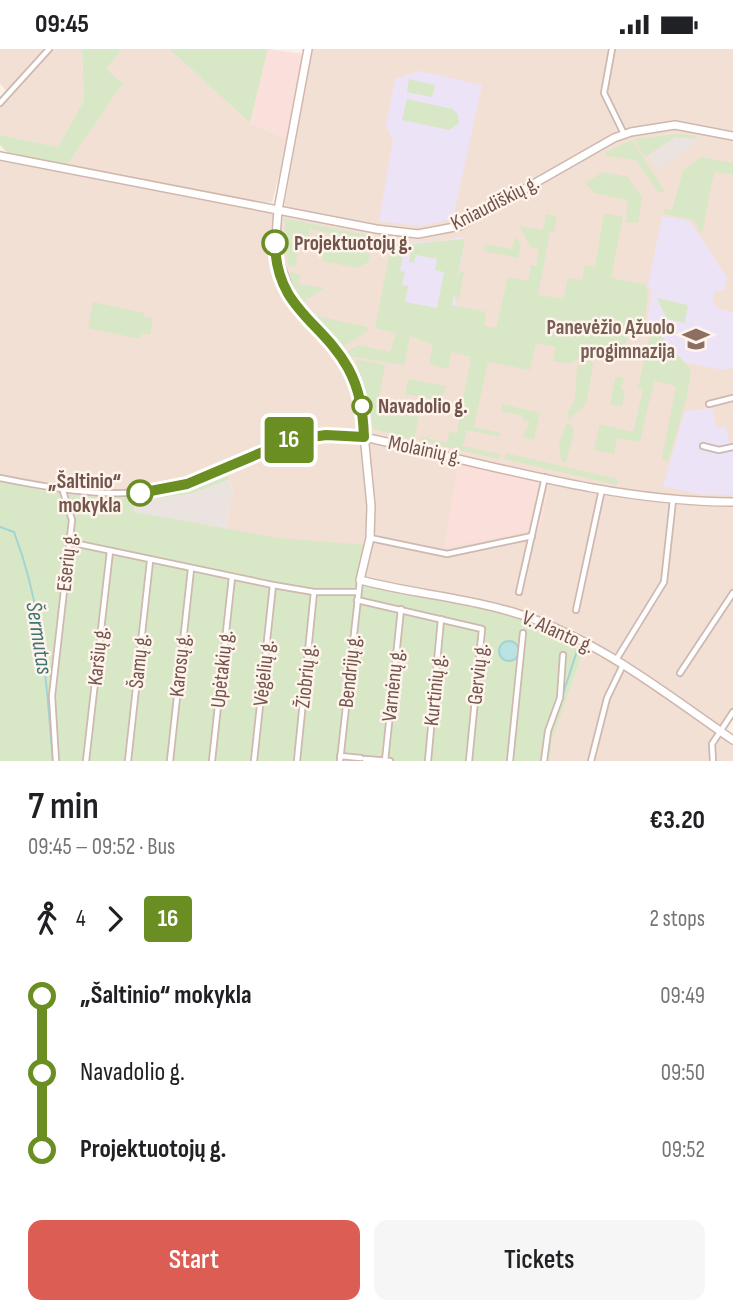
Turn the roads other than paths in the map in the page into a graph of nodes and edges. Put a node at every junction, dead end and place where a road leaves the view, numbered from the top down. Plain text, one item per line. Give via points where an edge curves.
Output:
1 (49, 49) edge
2 (308, 49) edge
3 (612, 49) edge
4 (0, 103) edge
5 (624, 134) junction
6 (733, 136) edge
7 (0, 156) edge
8 (278, 210) junction
9 (733, 398) edge
10 (709, 404) dead end
11 (364, 437) junction
12 (704, 446) dead end
13 (733, 447) edge
14 (545, 476) junction
15 (0, 478) edge
16 (602, 489) junction
17 (63, 491) junction
18 (673, 500) junction
19 (733, 502) edge
20 (532, 536) junction
21 (370, 538) junction
22 (69, 542) junction
23 (110, 551) junction
24 (150, 561) junction
25 (191, 569) junction
26 (232, 577) junction
27 (360, 580) junction
28 (273, 585) junction
29 (314, 591) junction
30 (358, 592) junction
31 (519, 592) dead end
32 (733, 593) edge
33 (357, 600) junction
34 (401, 609) junction
35 (576, 610) dead end
36 (441, 619) junction
37 (523, 633) dead end
38 (563, 655) dead end
39 (620, 663) junction
40 (680, 673) dead end
41 (733, 712) edge
42 (720, 731) junction
43 (733, 740) edge
44 (340, 759) edge
45 (56, 761) edge
46 (86, 761) edge
47 (128, 761) edge
48 (170, 761) edge
49 (212, 761) edge
50 (254, 761) edge
51 (297, 761) edge
52 (386, 761) edge
53 (428, 761) edge
54 (469, 761) edge
55 (510, 761) edge
56 (544, 761) edge
57 (591, 761) edge
58 (713, 761) edge

1 - 4 street
2 - 8 main road
3 - 5 street via 604,93
5 - 6 main road, Kniaudiškių g. via 670,124
5 - 8 main road, Kniaudiškių g. via 452,228 401,233
7 - 8 main road, Kniaudiškių g.
8 - 11 main road via 275,250 289,295 347,366 360,394
9 - 10 street
11 - 14 main road, Molainių g.
11 - 17 street, Molainių g. via 326,435 291,440 197,481 160,490 110,495
11 - 21 main road
12 - 13 street
14 - 16 main road, Molainių g.
14 - 20 street
15 - 17 street, Molainių g.
16 - 18 main road, Molainių g.
16 - 35 street
17 - 22 street, Ešerių g. via 72,513
18 - 19 main road, Molainių g.
18 - 39 street via 664,582
20 - 21 street via 441,554
20 - 31 street
21 - 27 main road
22 - 23 street
22 - 45 street, Ešerių g. via 52,696
23 - 24 street
23 - 46 street, Karšių g.
24 - 25 street
24 - 47 street, Šamų g.
25 - 26 street
25 - 48 street, Karosų g.
26 - 28 street
26 - 49 street, Upėtakių g.
27 - 30 street, Bendrijų g.
27 - 39 main road, V. Alanto g. via 520,614 571,634
28 - 29 street
28 - 50 street, Vėgėlių g.
29 - 30 street
29 - 51 street, Žiobrių g.
30 - 33 street, Bendrijų g.
32 - 40 street
33 - 34 street
33 - 44 street, Bendrijų g.
34 - 36 street
34 - 52 street, Varnėnų g.
36 - 53 street, Kurtinių g.
36 - 54 street, Gervių g. via 479,627 483,632
37 - 55 street
38 - 56 street via 560,698 548,730
39 - 42 main road, V. Alanto g.
39 - 57 street
41 - 42 street
42 - 43 main road, V. Alanto g.
42 - 58 street via 712,744
44 - 52 street

